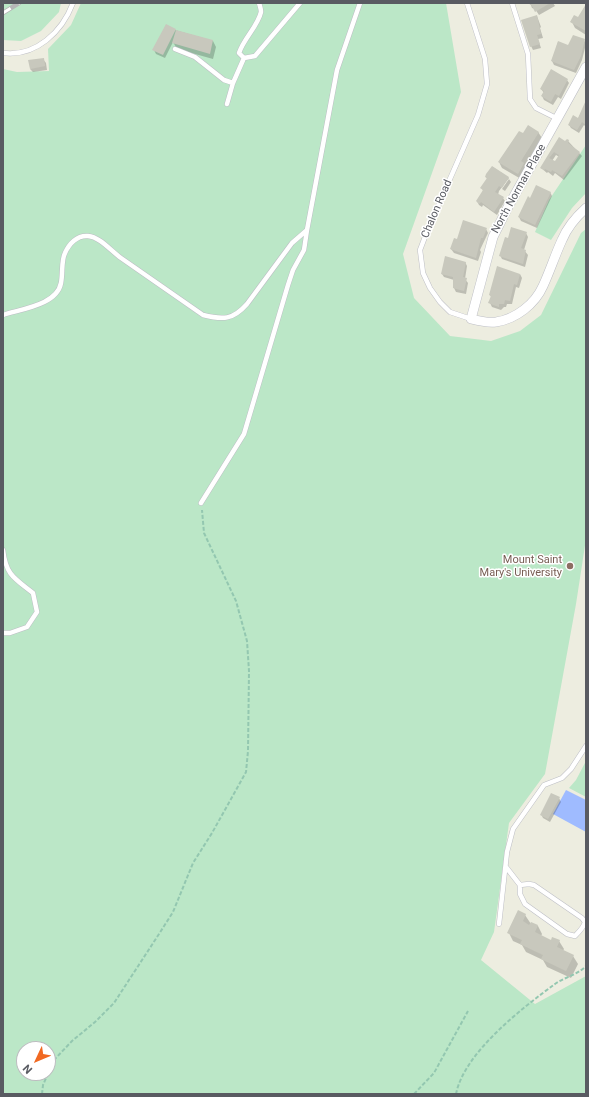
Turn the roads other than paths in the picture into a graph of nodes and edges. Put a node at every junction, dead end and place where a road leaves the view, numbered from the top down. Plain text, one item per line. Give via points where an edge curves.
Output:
1 (73, 3) edge
2 (259, 3) edge
3 (300, 3) edge
4 (360, 3) edge
5 (467, 3) edge
6 (512, 3) edge
7 (175, 49) dead end
8 (3, 53) edge
9 (244, 58) junction
10 (586, 67) edge
11 (233, 84) junction
12 (226, 104) dead end
13 (558, 119) junction
14 (586, 208) edge
15 (307, 230) junction
16 (3, 314) edge
17 (471, 319) junction
18 (201, 503) road end
19 (3, 550) edge
20 (3, 633) edge
21 (586, 746) edge
22 (506, 867) junction
23 (520, 885) junction
24 (500, 924) dead end

1 - 8 lane via 57,30 39,46 17,54
2 - 9 lane via 261,11 257,22 239,53
3 - 9 lane via 254,56
4 - 15 lane via 338,70
5 - 17 lane, Chalon Road via 485,59 486,84 478,115 420,250 423,273 440,302 450,312
6 - 13 lane via 528,54 530,99 536,108
7 - 11 lane via 194,57
9 - 11 lane
10 - 13 street, North Norman Place
11 - 12 lane
13 - 17 street, North Norman Place via 493,237
14 - 17 street, Chalon Road via 562,238 542,287 525,309 496,322
15 - 16 lane via 292,243 240,313 230,318 216,318 203,314 98,240 88,236 71,242 64,254 61,284 56,294 46,301
15 - 18 lane via 304,250 288,285 244,434
19 - 20 lane via 5,564 11,576 33,593 37,612 27,627
21 - 22 lane via 562,778 544,784 513,829
22 - 23 lane
22 - 24 lane
23 - 23 lane via 520,894 525,904 567,934 575,936 579,932 585,922 582,918 534,885

